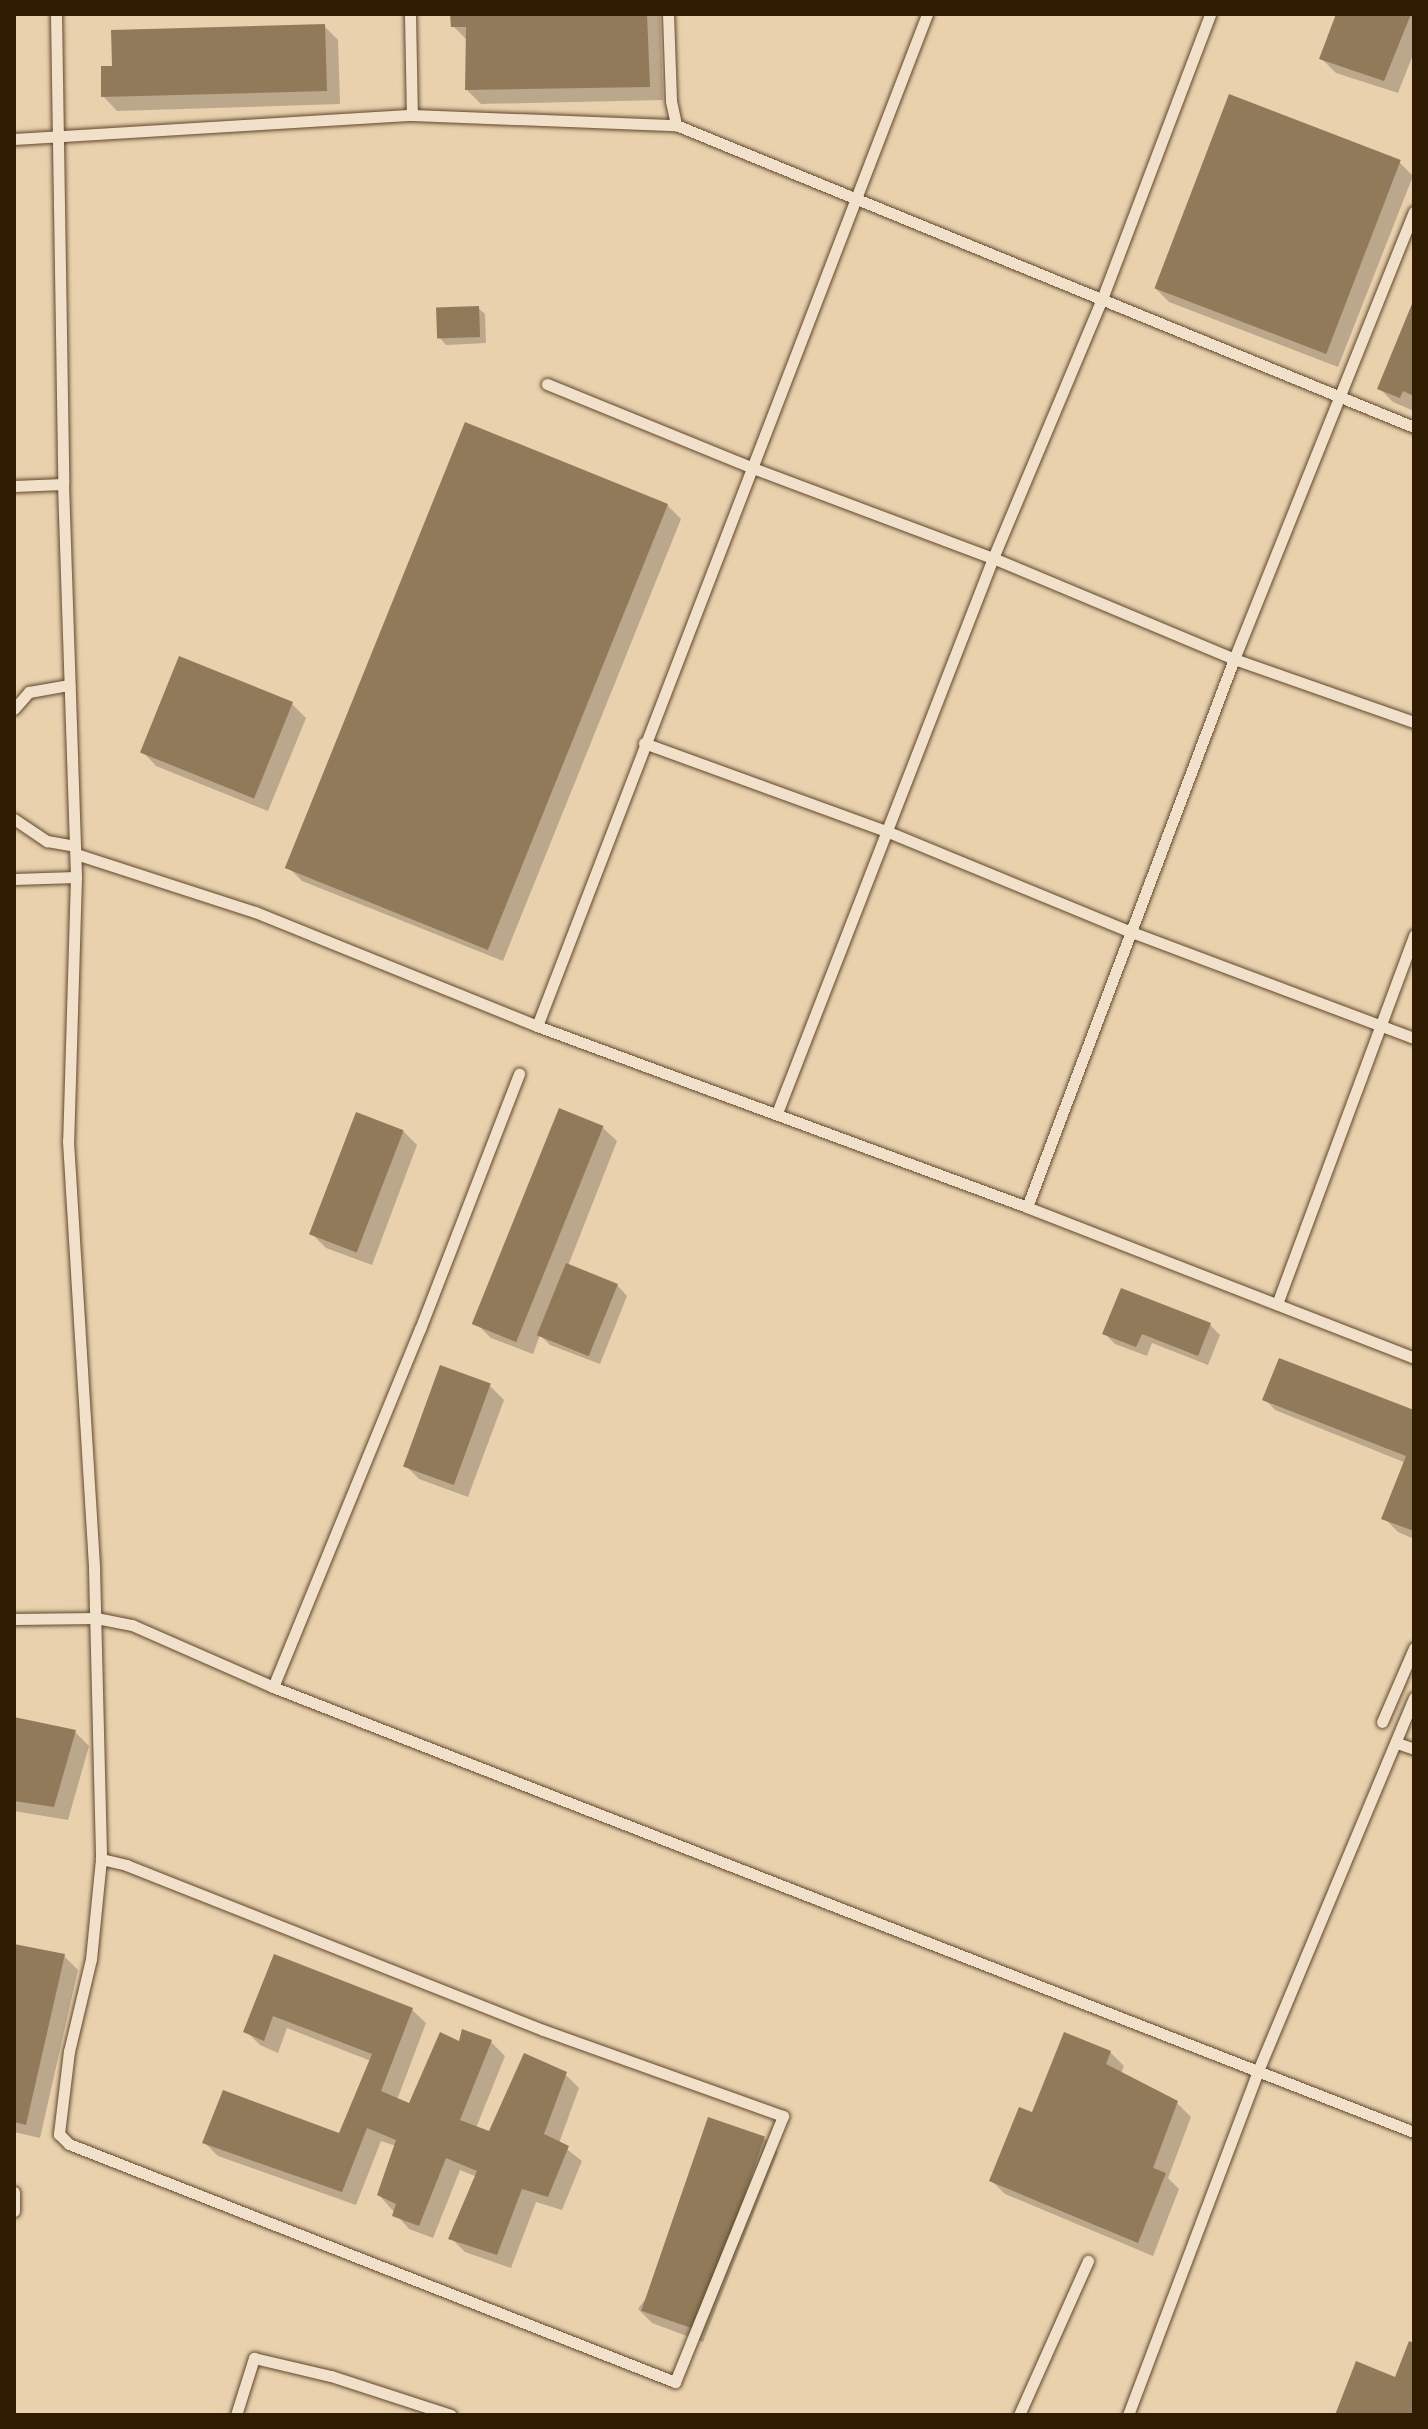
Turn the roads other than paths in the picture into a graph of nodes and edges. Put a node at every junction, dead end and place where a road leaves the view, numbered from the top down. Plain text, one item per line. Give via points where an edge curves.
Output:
1 (56, 14) edge
2 (410, 14) edge
3 (668, 14) edge
4 (927, 14) edge
5 (1210, 14) edge
6 (412, 115) junction
7 (676, 125) junction
8 (57, 136) junction
9 (14, 139) edge
10 (858, 199) junction
11 (1414, 212) edge
12 (1102, 299) junction
13 (547, 384) dead end
14 (1337, 398) junction
15 (1414, 427) edge
16 (753, 468) junction
17 (63, 484) junction
18 (14, 486) edge
19 (993, 558) junction
20 (1234, 659) junction
21 (69, 685) junction
22 (14, 709) edge
23 (1414, 722) edge
24 (644, 743) junction
25 (14, 819) edge
26 (886, 831) junction
27 (75, 850) junction
28 (76, 877) junction
29 (14, 879) edge
30 (1129, 931) junction
31 (1414, 935) edge
32 (1379, 1025) junction
33 (537, 1026) junction
34 (1414, 1038) edge
35 (519, 1074) dead end
36 (777, 1113) junction
37 (1027, 1207) junction
38 (1277, 1304) junction
39 (1414, 1358) edge
40 (96, 1618) junction
41 (14, 1619) edge
42 (1414, 1648) edge
43 (273, 1687) junction
44 (1414, 1697) edge
45 (1382, 1722) dead end
46 (1397, 1743) junction
47 (1414, 1749) edge
48 (101, 1859) junction
49 (1257, 2073) junction
50 (1414, 2132) edge
51 (14, 2192) edge
52 (14, 2211) edge
53 (1088, 2261) dead end
54 (236, 2415) edge
55 (451, 2415) edge
56 (1019, 2415) edge
57 (1128, 2415) edge

1 - 8 lane
2 - 6 lane
3 - 7 lane
4 - 10 lane
5 - 12 lane
6 - 7 lane
6 - 8 lane
7 - 10 lane
8 - 9 lane
8 - 17 lane
10 - 12 lane
10 - 16 lane
11 - 14 lane
12 - 14 lane
12 - 19 lane
13 - 16 lane
14 - 15 lane
14 - 20 lane
16 - 19 lane
16 - 24 lane
17 - 18 lane
17 - 21 lane
19 - 20 lane
19 - 26 lane
20 - 23 lane
20 - 30 lane
21 - 22 lane via 29,692
21 - 27 lane
24 - 26 lane
24 - 33 lane
25 - 27 lane via 47,841
26 - 30 lane
26 - 36 lane
27 - 28 lane
27 - 33 lane via 255,912
28 - 29 lane
28 - 40 lane via 68,1141
30 - 32 lane
30 - 37 lane
31 - 32 lane
32 - 34 lane
32 - 38 lane
33 - 36 lane
35 - 43 lane
36 - 37 lane
37 - 38 lane
38 - 39 lane
40 - 41 lane
40 - 43 lane via 132,1625
40 - 48 lane
42 - 45 lane
43 - 49 lane
44 - 46 lane
46 - 47 lane
46 - 49 lane
48 - 48 lane via 543,2030 783,2116 675,2382 69,2144 59,2134 60,2112 91,1959
49 - 50 lane
49 - 57 lane
51 - 52 lane
53 - 56 lane
54 - 55 lane via 254,2358 331,2376

